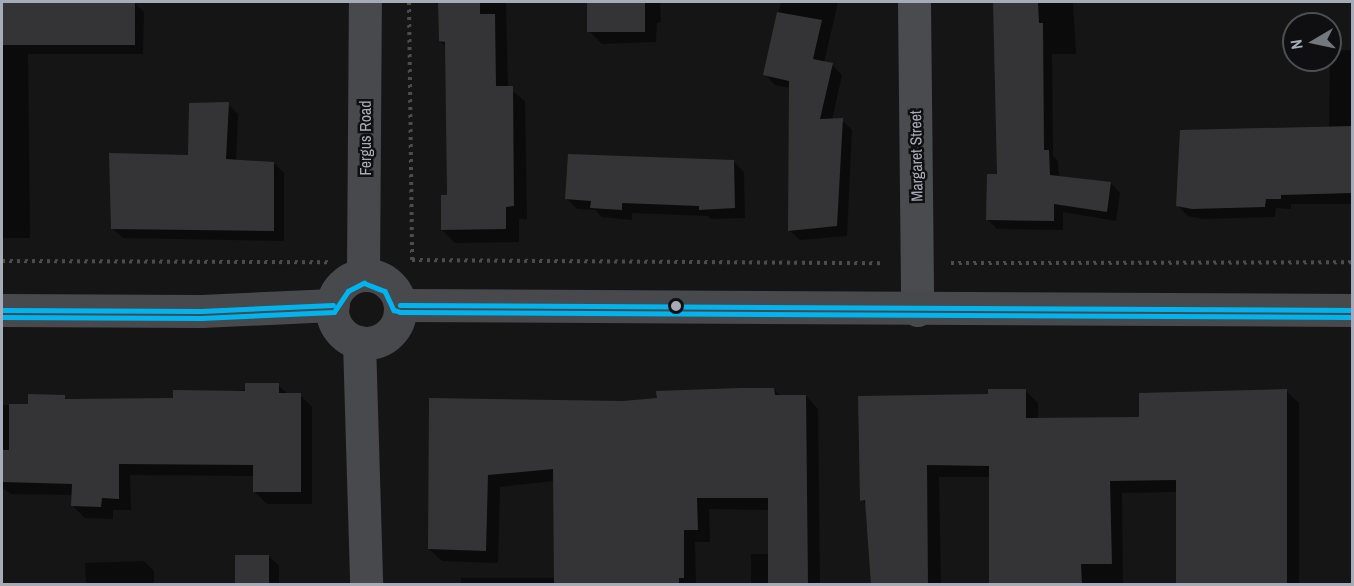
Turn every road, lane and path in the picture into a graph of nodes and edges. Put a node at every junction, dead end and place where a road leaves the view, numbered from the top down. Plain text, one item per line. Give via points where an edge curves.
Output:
1 (365, 2) edge
2 (409, 2) edge
3 (914, 2) edge
4 (412, 260) junction
5 (2, 261) edge
6 (1353, 262) edge
7 (918, 263) junction
8 (364, 268) junction
9 (333, 305) junction
10 (400, 305) junction
11 (2, 310) edge
12 (917, 310) junction
13 (1353, 310) edge
14 (359, 342) junction
15 (366, 585) edge

1 - 8 street, Fergus Road
2 - 4 path
3 - 7 street, Margaret Street
4 - 7 path
4 - 8 path
5 - 8 path
6 - 7 path
7 - 12 street, Margaret Street
8 - 9 street via 342,285
8 - 10 street via 392,286
9 - 11 street via 201,311
9 - 14 street via 342,333
10 - 12 street
10 - 14 street via 389,334 380,340
12 - 13 street
14 - 15 street

